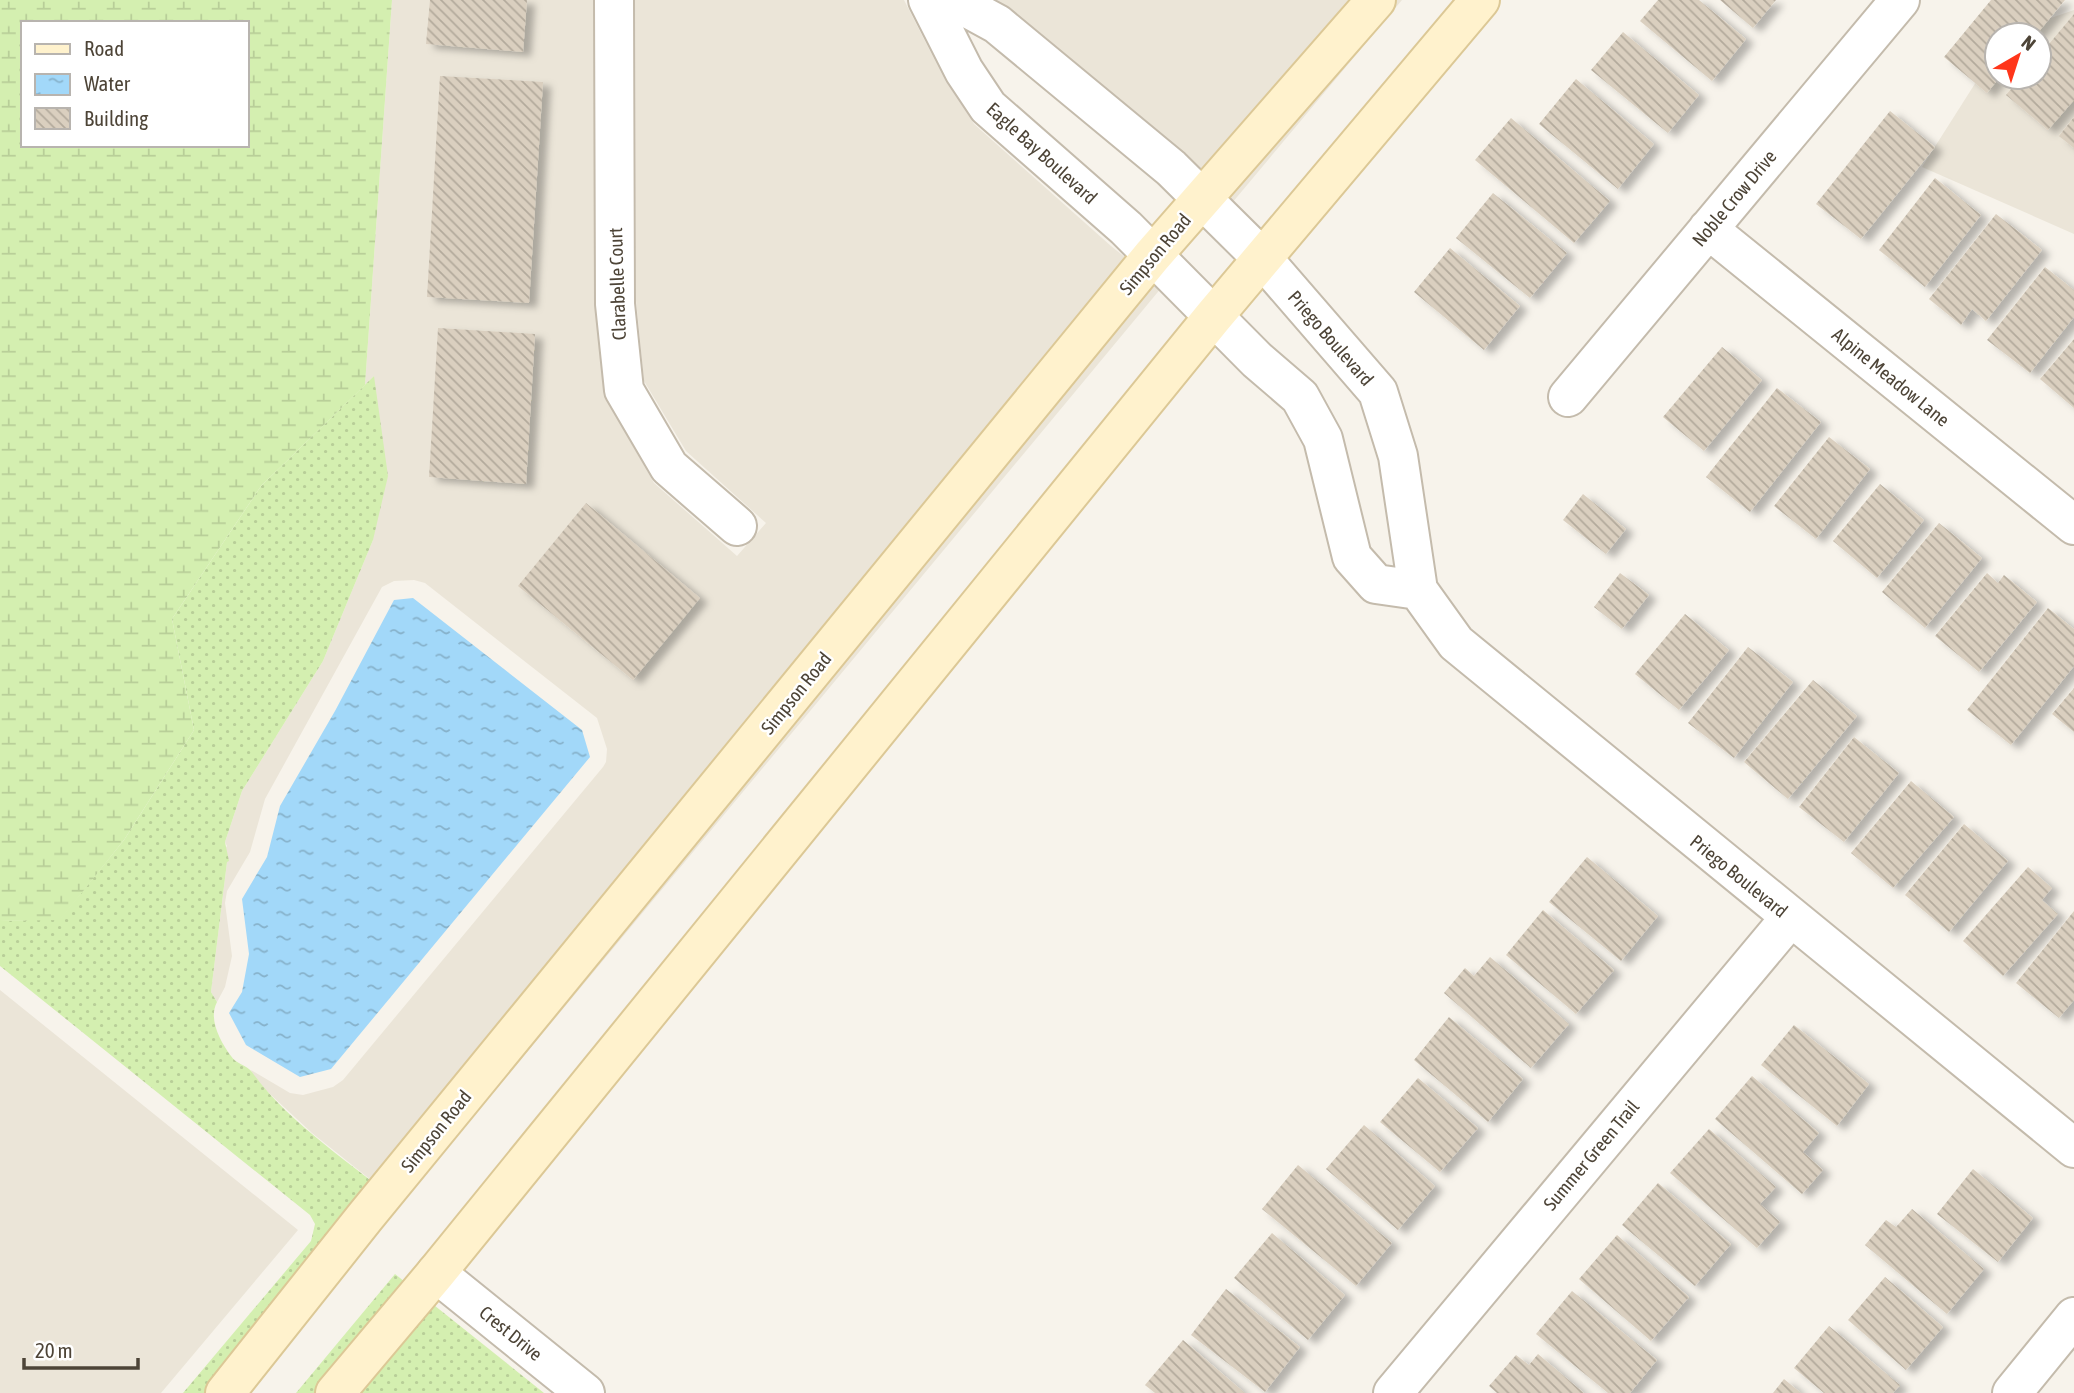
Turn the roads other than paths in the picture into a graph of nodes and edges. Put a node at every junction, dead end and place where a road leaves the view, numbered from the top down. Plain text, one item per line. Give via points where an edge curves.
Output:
1 (614, 0) edge
2 (928, 0) edge
3 (953, 0) edge
4 (1376, 0) edge
5 (1480, 0) edge
6 (1900, 0) edge
7 (1202, 199) junction
8 (1708, 229) junction
9 (1152, 256) junction
10 (1262, 258) junction
11 (1213, 317) junction
12 (1568, 397) dead end
13 (2074, 525) edge
14 (737, 526) dead end
15 (1418, 590) junction
16 (1790, 918) junction
17 (2074, 1148) edge
18 (436, 1273) junction
19 (2074, 1317) edge
20 (225, 1393) edge
21 (335, 1393) edge
22 (585, 1393) edge
23 (1393, 1393) edge
24 (2012, 1393) edge

1 - 14 street, Clarabelle Court via 615,304 624,390 669,467
2 - 9 street, Eagle Bay Boulevard via 988,107
3 - 7 street via 997,24
4 - 7 main road, Simpson Road
5 - 10 main road
6 - 8 street, Noble Crow Drive
7 - 9 main road, Simpson Road
7 - 10 street, Priego Boulevard
8 - 12 street, Noble Crow Drive
8 - 13 street, Alpine Meadow Lane
9 - 11 street
9 - 20 main road, Simpson Road
10 - 11 main road
10 - 15 street, Priego Boulevard via 1378,392 1398,456
11 - 15 street via 1300,397 1323,439 1352,557 1377,584
11 - 18 main road
15 - 16 street, Priego Boulevard via 1456,643
16 - 17 street, Priego Boulevard
16 - 23 street, Summer Green Trail
18 - 21 main road
18 - 22 street, Crest Drive
19 - 24 street

